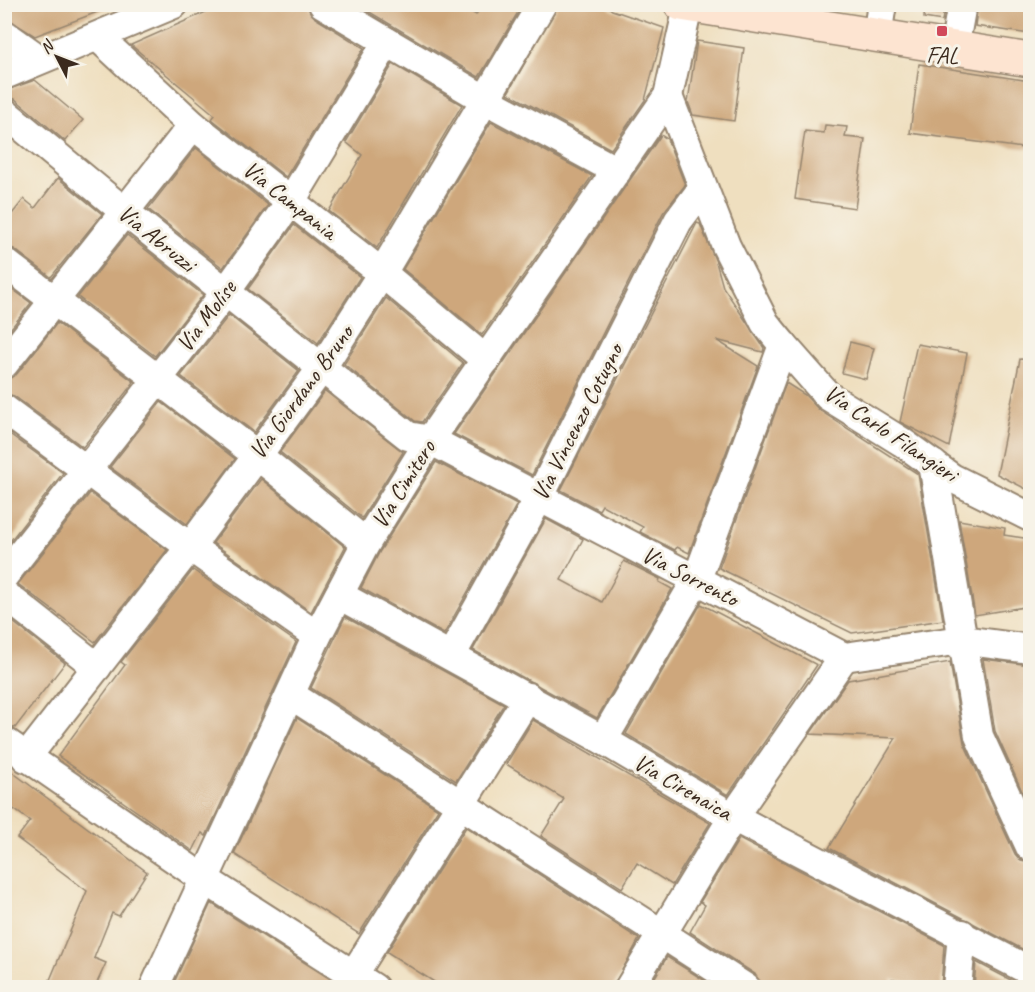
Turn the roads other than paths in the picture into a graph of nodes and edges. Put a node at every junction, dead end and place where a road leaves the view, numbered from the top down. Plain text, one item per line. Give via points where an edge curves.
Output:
1 (174, 4) edge
2 (323, 4) edge
3 (542, 4) edge
4 (882, 4) edge
5 (962, 4) edge
6 (685, 6) edge
7 (4, 34) edge
8 (877, 36) junction
9 (98, 37) junction
10 (387, 42) junction
11 (954, 49) junction
12 (39, 59) junction
13 (1030, 60) edge
14 (4, 75) edge
15 (668, 96) junction
16 (484, 99) junction
17 (4, 112) edge
18 (193, 124) junction
19 (617, 171) junction
20 (702, 189) junction
21 (291, 201) junction
22 (124, 212) junction
23 (4, 262) edge
24 (382, 273) junction
25 (225, 293) junction
26 (55, 302) junction
27 (783, 345) junction
28 (486, 360) junction
29 (4, 363) edge
30 (321, 369) junction
31 (158, 380) junction
32 (4, 409) edge
33 (430, 440) junction
34 (256, 455) junction
35 (933, 464) junction
36 (89, 469) junction
37 (539, 498) junction
38 (1030, 518) edge
39 (366, 543) junction
40 (190, 547) junction
41 (4, 576) edge
42 (697, 579) junction
43 (4, 594) edge
44 (339, 595) junction
45 (317, 636) junction
46 (963, 640) junction
47 (1030, 649) edge
48 (451, 656) junction
49 (844, 657) junction
50 (97, 667) junction
51 (291, 695) junction
52 (528, 697) junction
53 (603, 740) junction
54 (15, 750) edge
55 (461, 803) junction
56 (733, 817) junction
57 (1030, 847) edge
58 (204, 879) junction
59 (662, 933) junction
60 (962, 934) junction
61 (1030, 971) edge
62 (364, 981) edge
63 (154, 987) edge
64 (628, 987) edge
65 (746, 987) edge
66 (957, 987) edge

1 - 9 street
2 - 10 street
3 - 16 street, Via Giordano Bruno
4 - 8 street
5 - 11 street
6 - 8 street
6 - 15 street, Via Cimitero
7 - 12 street
8 - 11 street
9 - 12 street
9 - 18 street, Via Campania
10 - 16 street
10 - 21 street, Via Molise
11 - 13 street
12 - 14 street
15 - 19 street, Via Cimitero
15 - 20 street, Via Carlo Filangieri
16 - 19 street
16 - 24 street, Via Giordano Bruno
17 - 22 street, Via Abruzzi
18 - 21 street, Via Campania
18 - 22 street
19 - 28 street, Via Cimitero
20 - 27 street, Via Carlo Filangieri via 765,323
20 - 37 street, Via Vincenzo Cotugno via 678,221
21 - 24 street, Via Campania
21 - 25 street, Via Molise
22 - 25 street, Via Abruzzi
22 - 26 street
23 - 26 street
24 - 28 street, Via Campania
24 - 30 street, Via Giordano Bruno
25 - 30 street, Via Abruzzi
25 - 31 street, Via Molise
26 - 29 street
26 - 31 street
27 - 35 street, Via Carlo Filangieri via 828,396
27 - 42 street
28 - 33 street, Via Cimitero
30 - 33 street, Via Abruzzi via 408,436
30 - 34 street, Via Giordano Bruno
31 - 34 street
31 - 36 street, Via Molise
32 - 36 street
33 - 37 street, Via Sorrento
33 - 39 street, Via Cimitero
34 - 39 street
34 - 40 street, Via Giordano Bruno
35 - 38 street, Via Carlo Filangieri
35 - 46 street
36 - 40 street
36 - 41 street, Via Molise
37 - 42 street, Via Sorrento
37 - 48 street, Via Vincenzo Cotugno
39 - 44 street, Via Cimitero
40 - 45 street
40 - 50 street, Via Giordano Bruno
42 - 49 street, Via Sorrento
42 - 53 street
43 - 50 street
44 - 45 street, Via Cimitero
44 - 48 street, Via Cirenaica
45 - 51 street, Via Cimitero
46 - 47 street
46 - 49 street
46 - 57 street via 979,736
48 - 52 street, Via Cirenaica
49 - 56 street
50 - 54 street, Via Giordano Bruno
51 - 55 street
51 - 58 street, Via Cimitero
52 - 53 street, Via Cirenaica
52 - 55 street
53 - 56 street, Via Cirenaica
54 - 58 street
55 - 59 street
55 - 62 street
56 - 59 street
56 - 60 street, Via Cirenaica
58 - 62 street
58 - 63 street, Via Cimitero
59 - 64 street
59 - 65 street
60 - 61 street, Via Cirenaica
60 - 66 street

